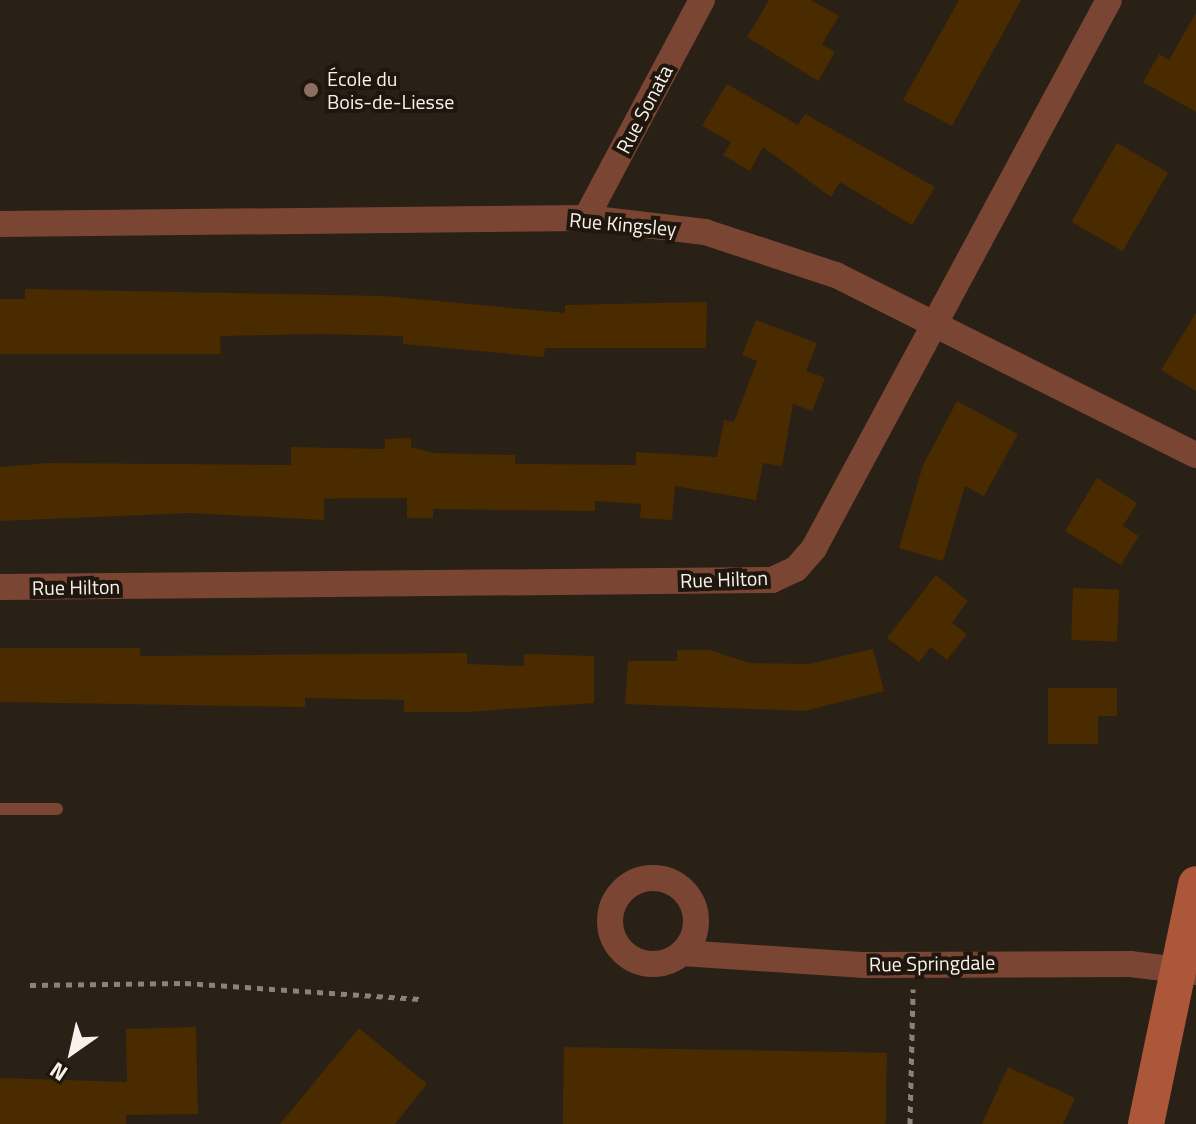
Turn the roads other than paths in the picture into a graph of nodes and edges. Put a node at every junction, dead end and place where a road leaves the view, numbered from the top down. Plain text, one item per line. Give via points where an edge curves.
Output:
1 (702, 0) edge
2 (1109, 0) edge
3 (586, 218) junction
4 (0, 224) edge
5 (931, 324) junction
6 (1196, 455) edge
7 (0, 587) edge
8 (0, 809) edge
9 (57, 809) dead end
10 (1196, 884) edge
11 (682, 953) dead end
12 (1189, 972) edge
13 (1146, 1124) edge

1 - 3 street, Rue Sonata
2 - 5 street, Rue Hilton
3 - 4 street, Rue Kingsley
3 - 5 street, Rue Kingsley via 705,232 836,275
5 - 6 street, Rue Kingsley
5 - 7 street, Rue Hilton via 814,548 772,580
8 - 9 lane
10 - 12 street
11 - 12 street, Rue Springdale
12 - 13 street

